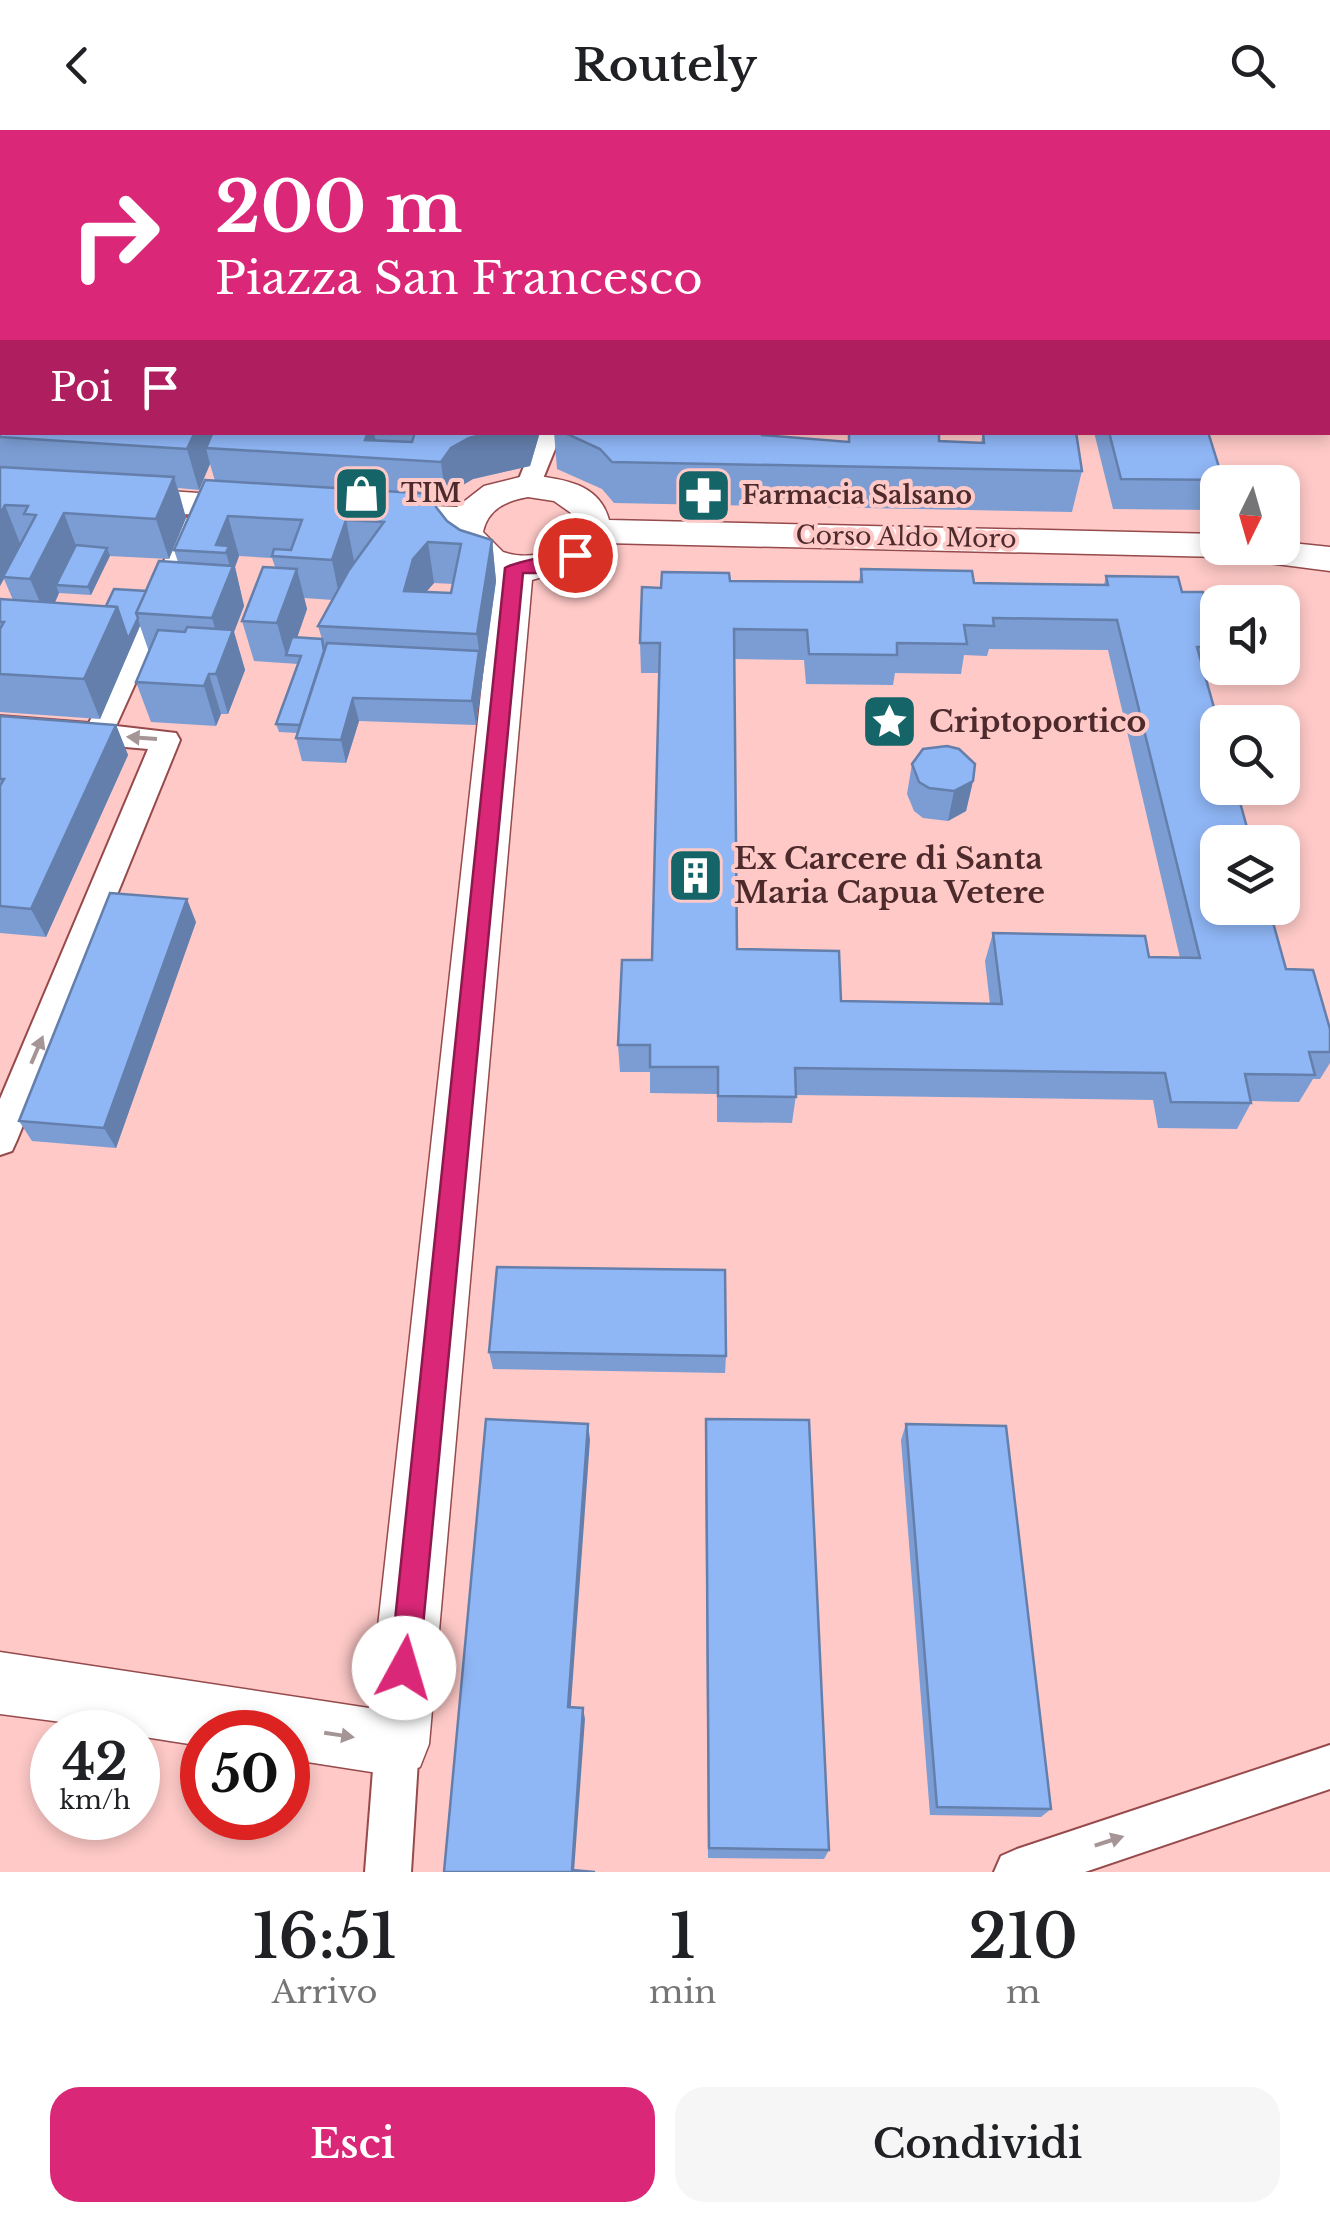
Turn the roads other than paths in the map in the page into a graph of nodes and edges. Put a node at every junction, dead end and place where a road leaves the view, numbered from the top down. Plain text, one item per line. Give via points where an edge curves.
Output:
1 (549, 435) edge
2 (528, 486) junction
3 (0, 492) edge
4 (203, 506) junction
5 (297, 510) edge
6 (354, 513) edge
7 (466, 519) junction
8 (594, 531) junction
9 (1200, 545) edge
10 (1300, 556) edge
11 (1330, 559) edge
12 (514, 568) junction
13 (0, 726) edge
14 (98, 734) junction
15 (0, 1140) edge
16 (0, 1683) edge
17 (397, 1744) junction
18 (1330, 1768) edge
19 (388, 1872) edge
20 (1017, 1872) edge

1 - 2 street
2 - 7 main road via 489,496
2 - 8 main road via 578,498 594,519
3 - 4 main road
4 - 5 main road
4 - 14 street
6 - 7 main road
7 - 12 main road via 469,544
8 - 9 main road, Corso Aldo Moro
8 - 12 main road via 575,555
10 - 11 main road
12 - 17 main road
13 - 14 street
15 -> 14 street via 166,740
16 -> 17 main road
17 - 19 street
20 -> 18 street

